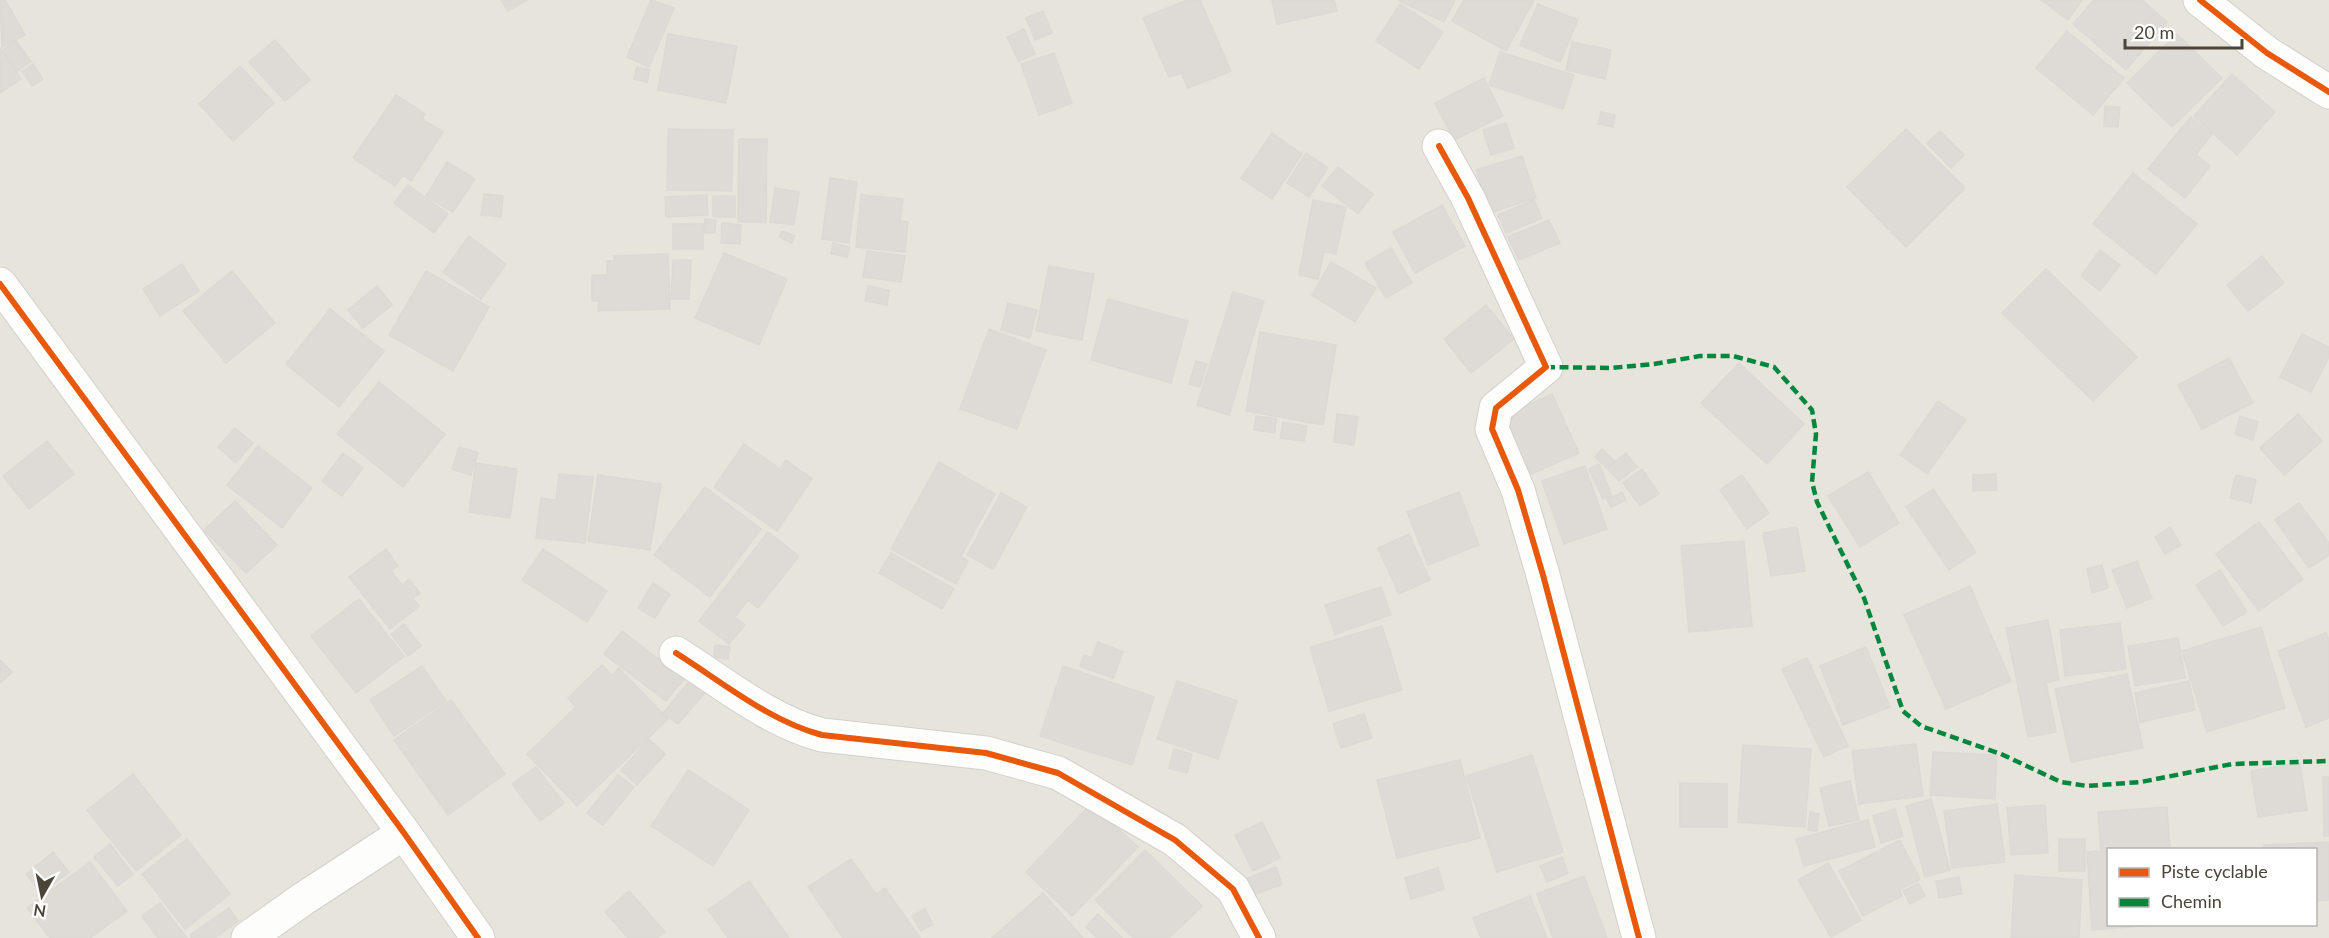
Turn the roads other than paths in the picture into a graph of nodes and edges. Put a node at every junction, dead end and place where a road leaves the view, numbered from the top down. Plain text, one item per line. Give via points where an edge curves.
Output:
1 (2200, 0) edge
2 (2329, 92) edge
3 (1439, 146) dead end
4 (0, 284) edge
5 (676, 653) dead end
6 (404, 833) junction
7 (248, 938) edge
8 (478, 938) edge
9 (1259, 938) edge
10 (1639, 938) edge

1 - 2 street via 2267,53
3 - 10 street via 1468,198 1546,367 1496,408 1492,429 1518,490 1543,575
4 - 6 street
5 - 9 street via 801,729 822,735 986,753 1058,773 1175,840 1233,889
6 - 7 street
6 - 8 street

